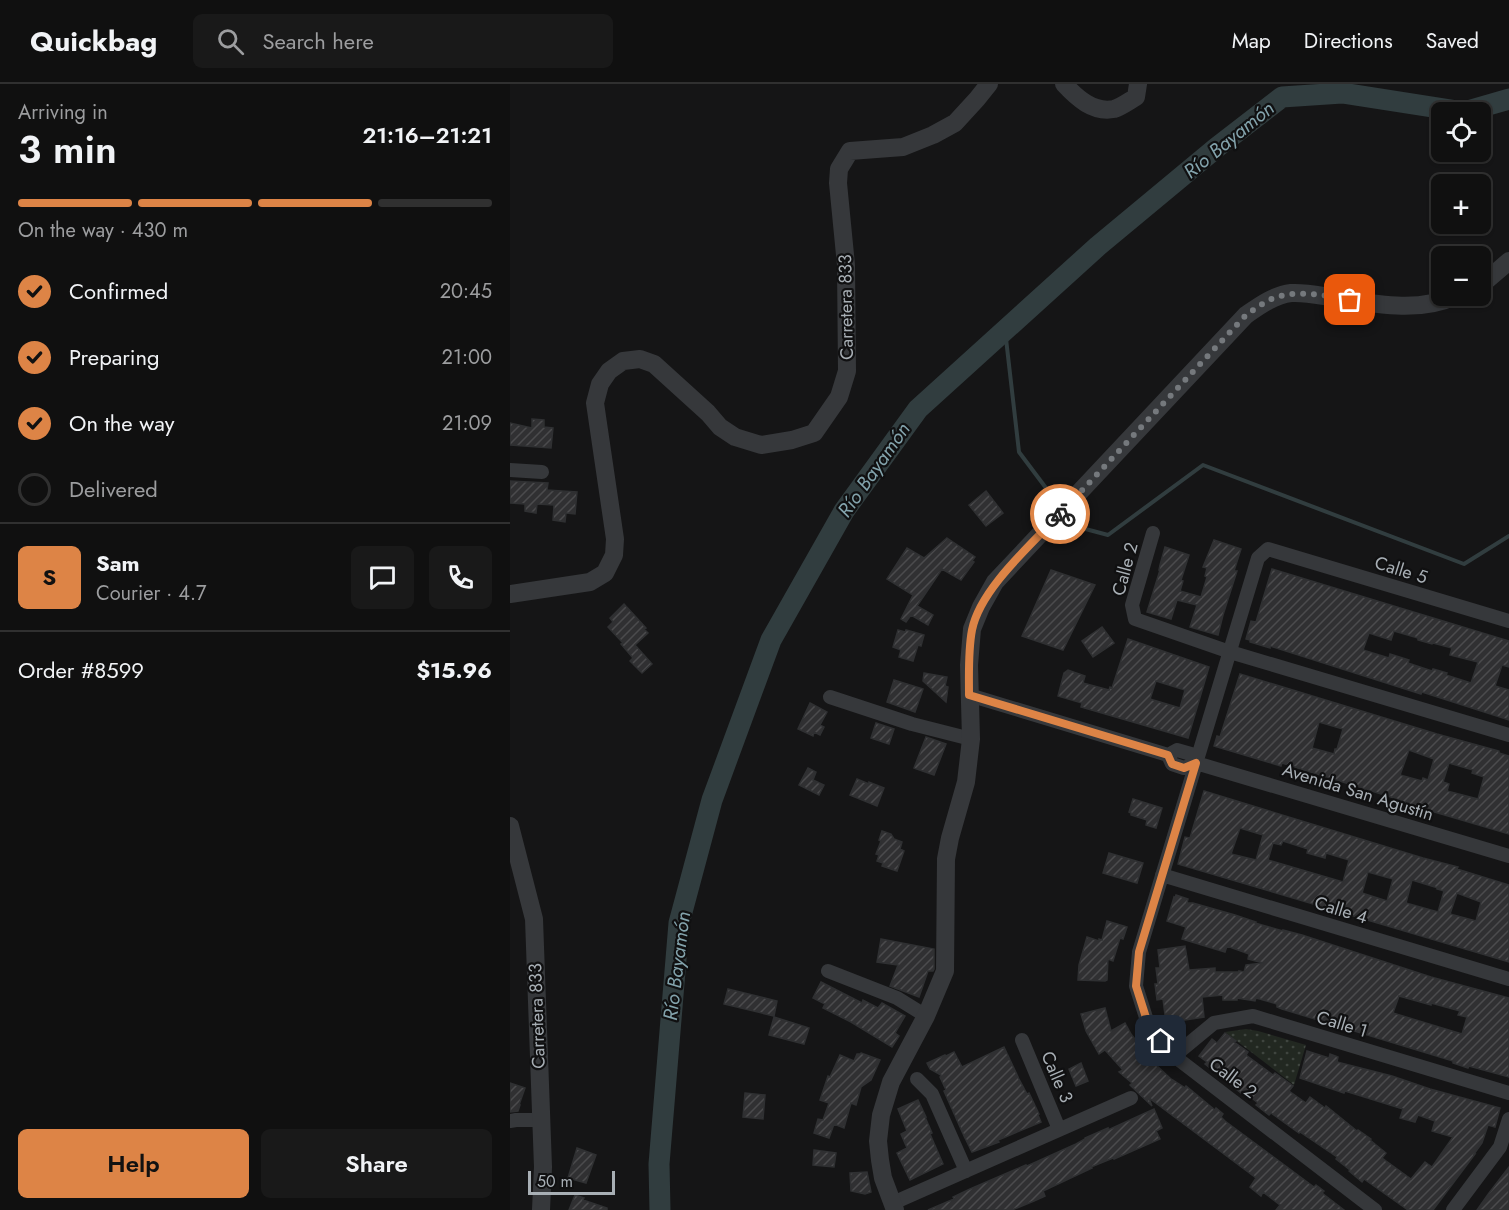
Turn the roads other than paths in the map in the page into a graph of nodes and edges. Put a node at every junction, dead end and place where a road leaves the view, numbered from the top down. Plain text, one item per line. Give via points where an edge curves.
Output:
1 (989, 84) edge
2 (1064, 84) edge
3 (1138, 84) edge
4 (1509, 261) edge
5 (1491, 277) edge
6 (1431, 303) edge
7 (510, 470) edge
8 (542, 472) dead end
9 (1154, 533) dead end
10 (510, 594) edge
11 (1509, 621) edge
12 (1230, 652) junction
13 (969, 695) junction
14 (830, 697) dead end
15 (1509, 735) edge
16 (971, 739) junction
17 (1196, 763) junction
18 (510, 826) edge
19 (1509, 856) edge
20 (1162, 875) junction
21 (828, 971) dead end
22 (1509, 979) edge
23 (926, 1016) junction
24 (1022, 1040) dead end
25 (1174, 1056) junction
26 (917, 1079) dead end
27 (1509, 1093) edge
28 (1131, 1098) dead end
29 (1509, 1119) edge
30 (541, 1120) junction
31 (510, 1121) edge
32 (1059, 1129) junction
33 (966, 1171) junction
34 (894, 1207) edge
35 (541, 1210) edge
36 (1376, 1210) edge
37 (1453, 1210) edge

1 - 10 street, Carretera 833 via 955,123 903,147 850,151 839,169 846,265 847,371 839,397 814,433 761,445 735,437 654,364 640,359 623,361 600,384 596,403 614,555 605,573 590,582
2 - 3 street via 1077,98 1096,109 1115,109 1136,97
4 - 5 street
6 - 13 street via 1414,306 1367,303 1291,293 1246,315 995,582 972,629
7 - 8 street
9 - 12 street, Calle 2 via 1132,605 1135,619
11 - 12 street, Calle 5 via 1268,549 1258,558
12 - 15 street, Calle 2
12 - 17 street
13 - 16 street
13 - 17 street, Avenida San Agustín via 1168,755 1177,750 1191,754
14 - 16 street
16 - 23 street via 966,782 946,859 945,971
17 - 19 street, Avenida San Agustín
17 - 20 street, Calle 2
18 - 30 street, Carretera 833 via 534,919
20 - 22 street, Calle 4
20 - 25 street, Calle 2 via 1139,952 1136,986 1149,1027
21 - 23 street via 897,998
23 - 34 street via 891,1082 880,1115 880,1160
24 - 32 street, Calle 3
25 - 27 street, Calle 1 via 1214,1023 1253,1016
25 - 36 street, Calle 2
26 - 33 street via 932,1094
28 - 32 street
29 - 37 street via 1500,1147
30 - 31 street
30 - 35 street, Carretera 833
32 - 33 street
33 - 34 street

